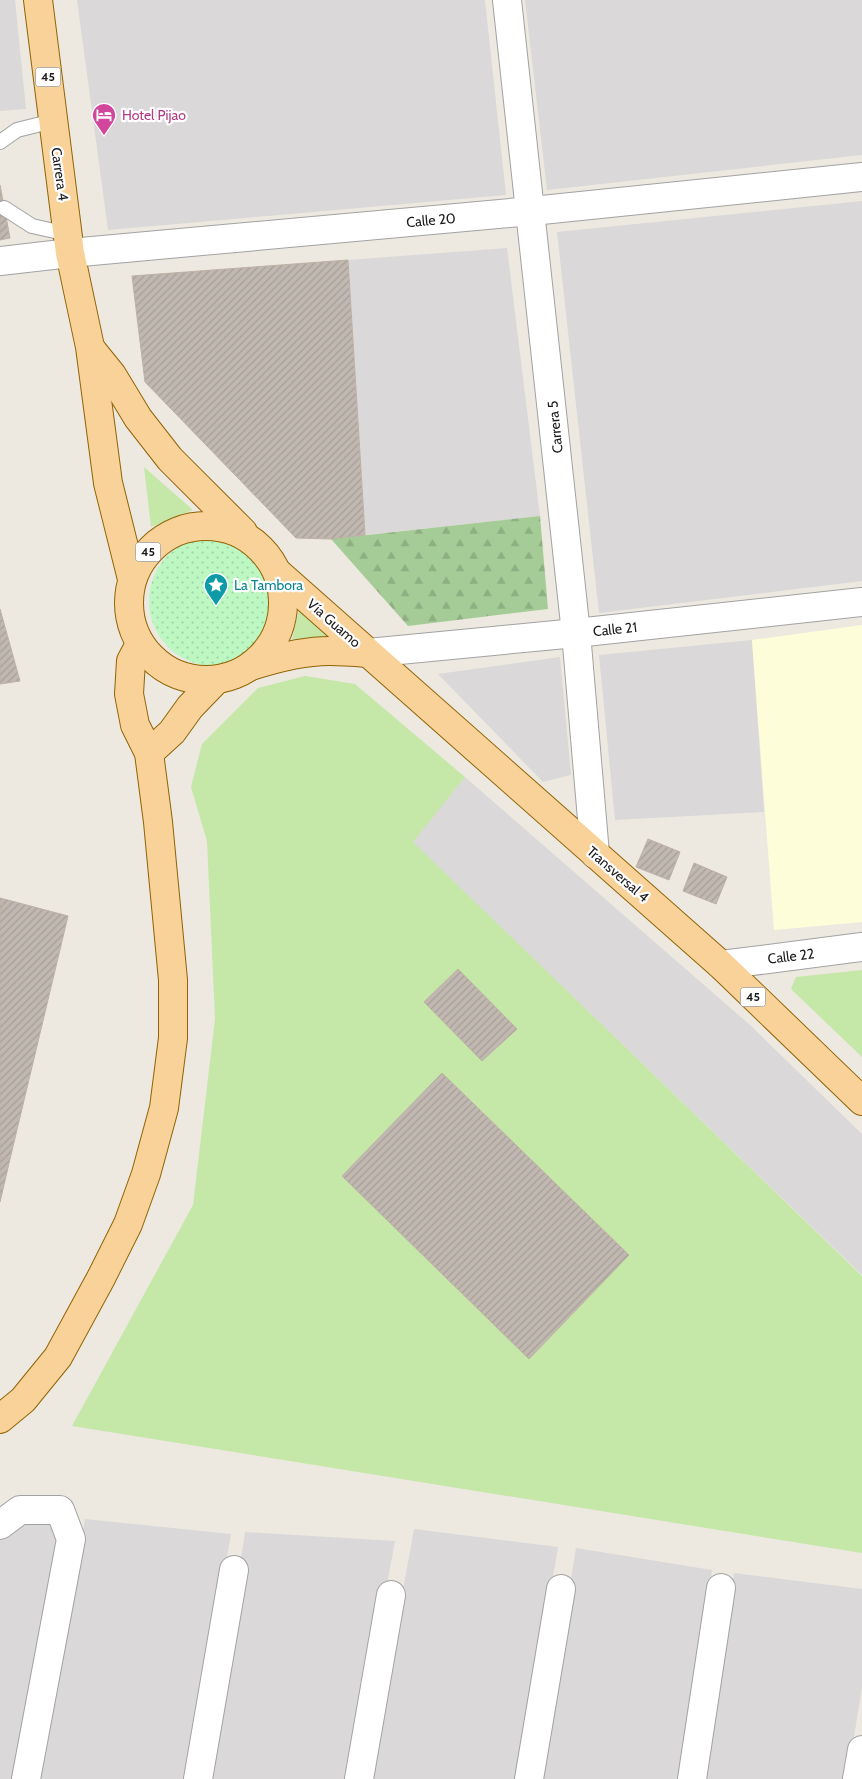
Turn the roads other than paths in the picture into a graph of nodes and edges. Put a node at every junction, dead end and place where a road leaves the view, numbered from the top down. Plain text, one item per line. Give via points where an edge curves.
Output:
1 (38, 0) edge
2 (508, 0) edge
3 (53, 121) junction
4 (0, 142) edge
5 (862, 177) edge
6 (4, 208) dead end
7 (532, 211) junction
8 (69, 244) junction
9 (0, 261) edge
10 (90, 347) junction
11 (250, 539) junction
12 (278, 573) junction
13 (132, 579) junction
14 (862, 602) edge
15 (576, 633) junction
16 (140, 644) junction
17 (368, 653) junction
18 (252, 666) junction
19 (216, 680) junction
20 (148, 753) junction
21 (595, 854) junction
22 (862, 947) edge
23 (720, 965) junction
24 (862, 1101) edge
25 (0, 1419) edge
26 (0, 1525) edge
27 (234, 1570) dead end
28 (721, 1588) dead end
29 (561, 1589) dead end
30 (391, 1595) dead end
31 (862, 1750) edge
32 (26, 1779) edge
33 (198, 1779) edge
34 (359, 1779) edge
35 (529, 1779) edge
36 (692, 1779) edge
37 (857, 1779) edge

1 - 3 main road, Carrera 4 / 45
2 - 7 street, Carrera 5
3 - 4 lane via 17,130
3 - 8 main road, Carrera 4 / 45
5 - 7 street, Calle 20
6 - 8 lane
7 - 8 street, Calle 20
7 - 15 street, Carrera 5
8 - 9 street, Calle 20
8 - 10 main road, Carrera 4 / 45
10 - 11 main road, Carrera 4 / 45 via 112,375 138,418 170,458
10 - 13 main road, Carrera 4 / 45 via 108,483
11 - 12 main road, 45 via 266,554
11 - 13 main road, 45 via 228,528 205,525 181,529 160,540 143,557
12 - 17 main road, Vía Guamo / 45
12 - 18 main road, 45 via 284,607 280,624 274,640
13 - 16 main road, 45 via 129,611 132,628
14 - 15 street, Calle 21
15 - 17 street, Calle 21
15 - 21 street, Carrera 5
16 - 19 main road, 45 via 154,661 172,674 193,680
16 - 20 main road via 130,661 129,694 135,725
17 - 18 main road, Vía Guamo / 45 via 310,652
17 - 21 main road, Transversal 4 / 45
18 - 19 main road, 45
19 - 20 main road via 172,732
20 - 25 main road via 173,980 173,1038 164,1108 128,1224 101,1278 58,1357 23,1400
21 - 23 main road, Transversal 4 / 45
22 - 23 street, Calle 22
23 - 24 main road, Transversal 4 / 45
26 - 32 street via 20,1510 60,1510 71,1539
27 - 33 street
28 - 36 street
29 - 35 street
30 - 34 street
31 - 37 street

